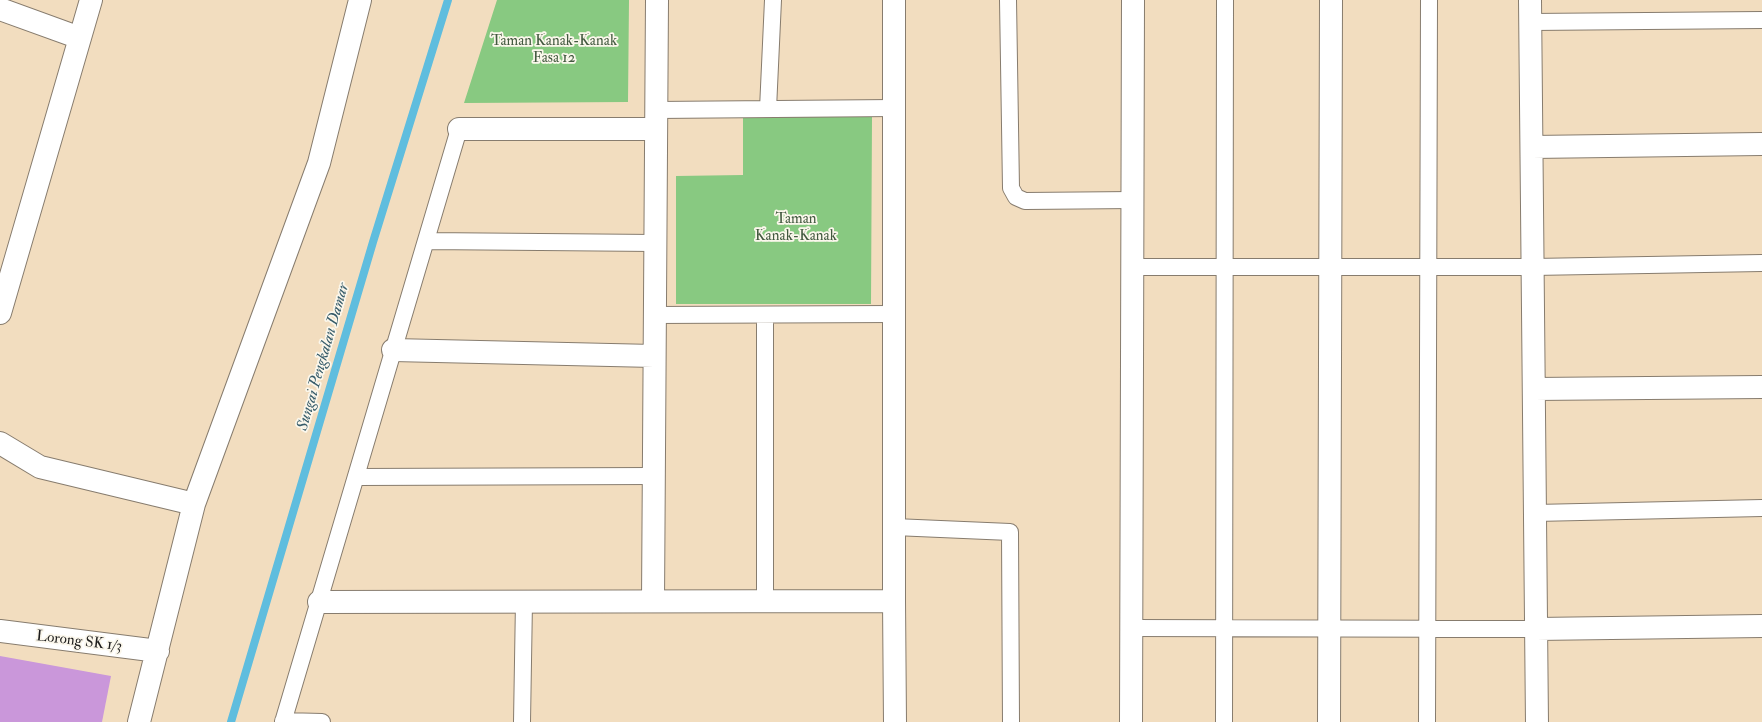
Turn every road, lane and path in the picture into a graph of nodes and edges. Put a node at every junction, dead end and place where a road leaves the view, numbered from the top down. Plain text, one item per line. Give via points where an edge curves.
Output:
1 (91, 0) edge
2 (360, 0) edge
3 (657, 0) edge
4 (773, 0) edge
5 (894, 0) edge
6 (1008, 0) edge
7 (1133, 0) edge
8 (1225, 0) edge
9 (1331, 0) edge
10 (1429, 0) edge
11 (1530, 0) edge
12 (0, 9) edge
13 (1762, 20) edge
14 (1531, 22) junction
15 (80, 38) junction
16 (894, 108) junction
17 (768, 109) junction
18 (656, 119) junction
19 (460, 129) joint
20 (1762, 144) edge
21 (1532, 147) junction
22 (1133, 200) junction
23 (426, 242) junction
24 (655, 243) junction
25 (1762, 263) edge
26 (1132, 267) junction
27 (1225, 267) junction
28 (1330, 267) junction
29 (1428, 267) junction
30 (1533, 267) junction
31 (0, 313) edge
32 (894, 314) junction
33 (654, 315) junction
34 (765, 315) junction
35 (394, 350) junction
36 (654, 356) junction
37 (1762, 387) edge
38 (1534, 389) junction
39 (0, 443) edge
40 (653, 476) junction
41 (356, 477) junction
42 (194, 504) junction
43 (1762, 508) edge
44 (1535, 513) junction
45 (894, 527) junction
46 (524, 601) junction
47 (652, 601) junction
48 (765, 601) junction
49 (894, 601) junction
50 (319, 602) junction
51 (1762, 626) edge
52 (1131, 628) junction
53 (1536, 628) junction
54 (1224, 629) junction
55 (1330, 629) junction
56 (1427, 629) junction
57 (0, 630) edge
58 (158, 651) junction
59 (139, 722) edge
60 (283, 722) edge
61 (322, 722) edge
62 (522, 722) edge
63 (895, 722) edge
64 (1011, 722) edge
65 (1131, 722) edge
66 (1224, 722) edge
67 (1329, 722) edge
68 (1427, 722) edge
69 (1537, 722) edge

1 - 15 street
2 - 42 street via 319,163
3 - 18 street
4 - 17 lane
5 - 16 street
6 - 22 lane via 1011,188 1016,197 1025,201
7 - 22 street
8 - 27 lane
9 - 28 street
10 - 29 lane
11 - 14 street
12 - 15 street
13 - 14 lane
14 - 21 street
15 - 31 street
16 - 17 lane
16 - 32 street
17 - 18 lane
18 - 19 street
18 - 24 street
19 - 23 lane
20 - 21 street
21 - 30 street
22 - 26 street
23 - 24 lane
23 - 35 lane
24 - 33 street
25 - 30 lane
26 - 27 lane
26 - 52 street
27 - 28 lane
27 - 54 lane
28 - 29 lane
28 - 55 street
29 - 30 lane
29 - 56 lane
30 - 38 street
32 - 34 lane
32 - 45 street
33 - 34 lane
33 - 36 street
34 - 48 lane
35 - 36 street
35 - 41 lane
36 - 40 street
37 - 38 street
38 - 44 street
39 - 42 street via 40,467
40 - 41 lane
40 - 47 street
41 - 50 lane
42 - 58 street
43 - 44 lane
44 - 53 street
45 - 49 street
45 - 64 lane via 1010,532
46 - 47 street
46 - 50 street
46 - 62 lane
47 - 48 street
48 - 49 street
49 - 63 street
50 - 60 lane
51 - 53 street
52 - 54 lane
52 - 65 street
53 - 56 lane
53 - 69 street
54 - 55 lane
54 - 66 lane
55 - 56 lane
55 - 67 street
56 - 68 lane
57 - 58 street, Lorong SK 1/3
58 - 59 street
60 - 61 lane

